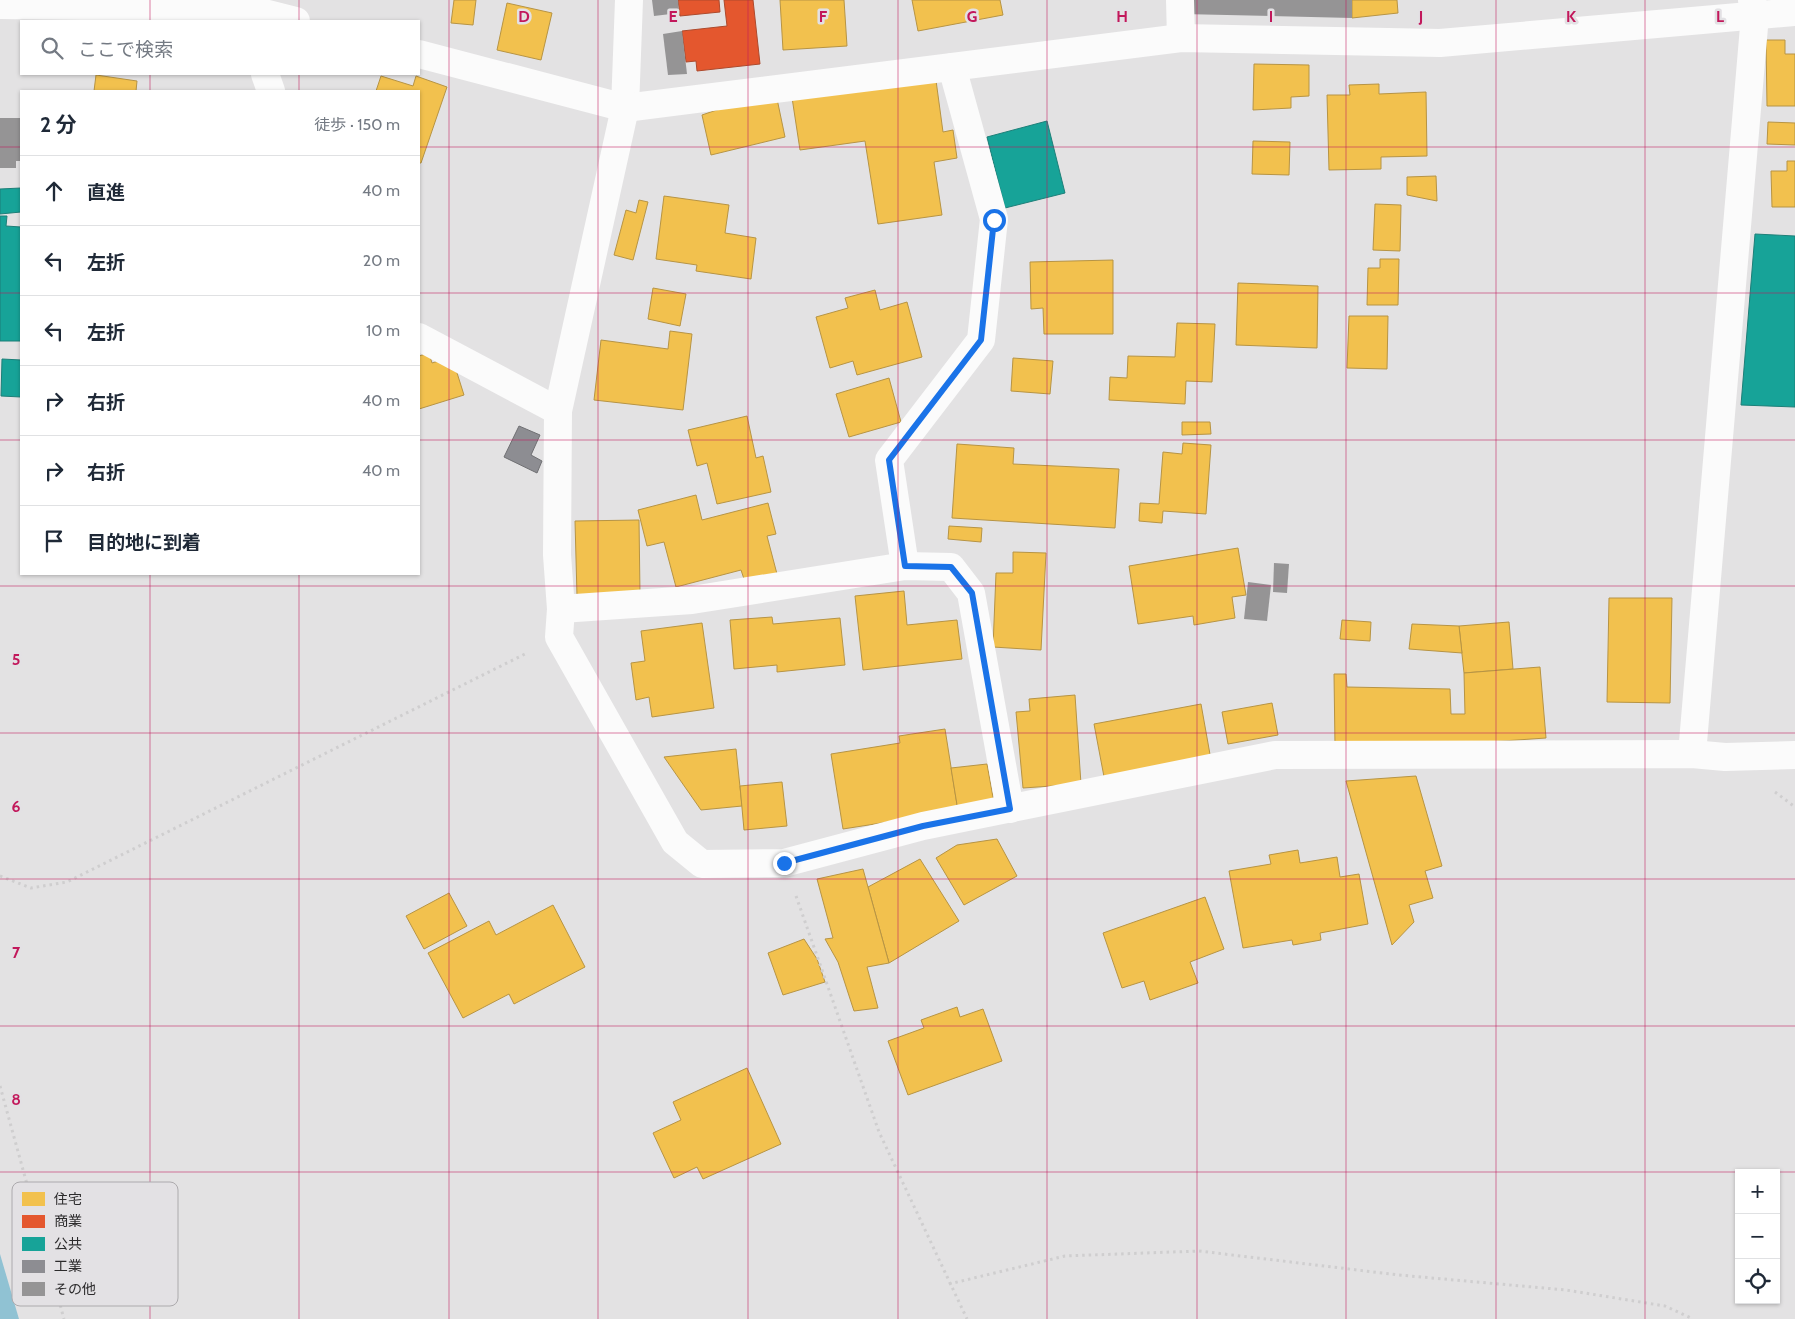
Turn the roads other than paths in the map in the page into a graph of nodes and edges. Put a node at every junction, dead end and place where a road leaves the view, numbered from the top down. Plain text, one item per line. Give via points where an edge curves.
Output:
1 (629, 0) edge
2 (1180, 0) edge
3 (0, 5) edge
4 (1753, 7) edge
5 (245, 10) edge
6 (1795, 12) edge
7 (291, 20) edge
8 (1181, 38) junction
9 (420, 54) edge
10 (952, 67) junction
11 (266, 75) edge
12 (271, 90) edge
13 (625, 108) junction
14 (420, 338) edge
15 (558, 411) junction
16 (905, 566) junction
17 (561, 609) junction
18 (1692, 754) junction
19 (1795, 755) edge
20 (1010, 809) junction

1 - 13 street
2 - 8 street
3 - 5 street
4 - 6 street
4 - 8 street via 1440,43
4 - 18 street
5 - 7 street
8 - 10 street
9 - 13 street
10 - 13 street
10 - 16 street via 994,220 981,340 889,460
11 - 12 street
13 - 15 street
14 - 15 street
15 - 17 street via 556,555
16 - 17 street via 692,600
16 - 20 street via 951,567 972,593
17 - 20 street via 559,637 675,842 702,864 784,863 923,826
18 - 19 street via 1725,757
18 - 20 street via 1275,755

